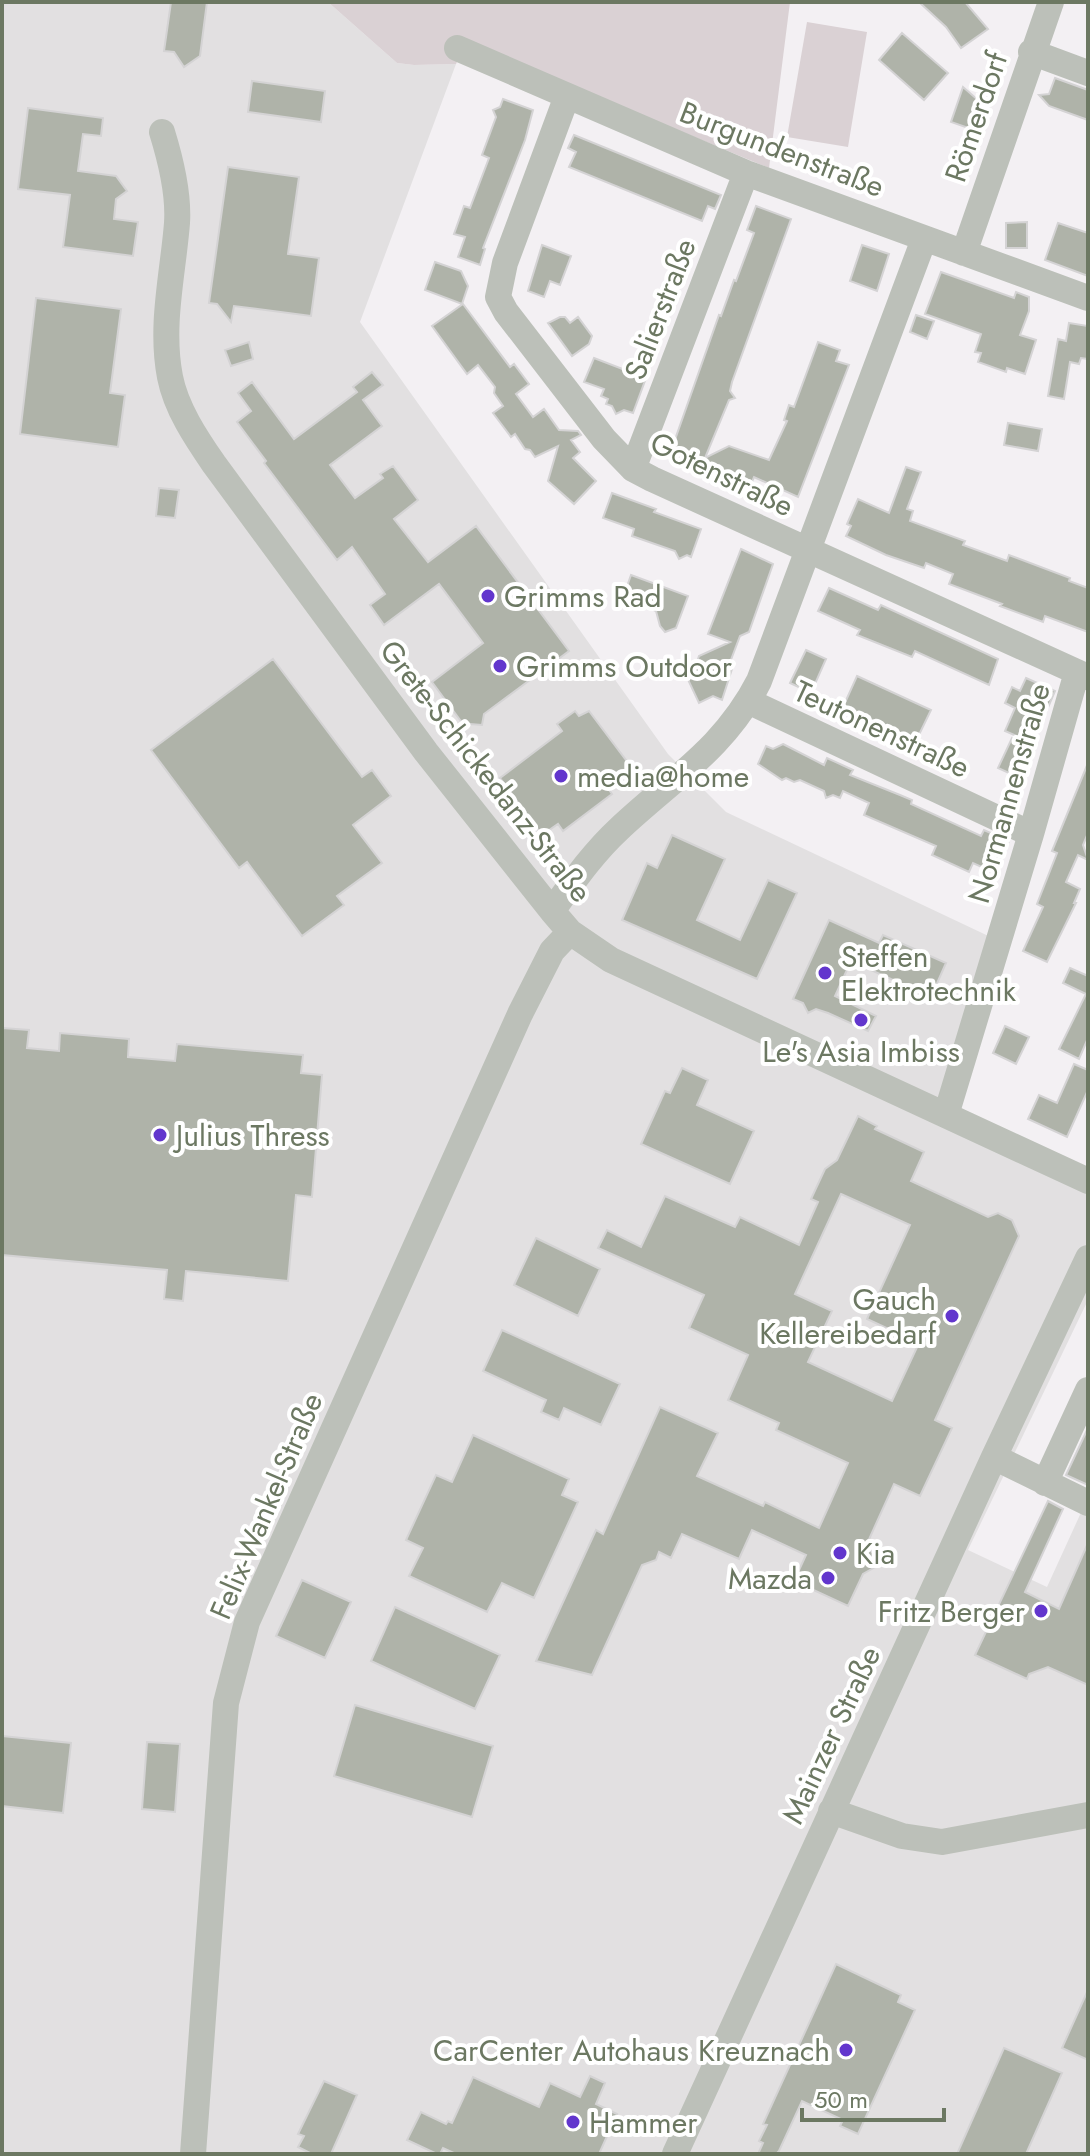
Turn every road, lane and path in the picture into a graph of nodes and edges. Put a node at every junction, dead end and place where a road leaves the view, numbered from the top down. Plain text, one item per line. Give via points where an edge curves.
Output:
1 (1051, 2) edge
2 (457, 48) dead end
3 (1031, 52) junction
4 (1088, 73) edge
5 (567, 96) junction
6 (162, 132) dead end
7 (746, 173) junction
8 (924, 239) junction
9 (964, 253) junction
10 (1088, 298) edge
11 (633, 469) junction
12 (808, 551) junction
13 (1083, 675) edge
14 (748, 701) junction
15 (1031, 834) junction
16 (552, 911) junction
17 (570, 932) junction
18 (946, 1115) junction
19 (1088, 1181) edge
20 (1088, 1258) edge
21 (1088, 1390) edge
22 (994, 1457) junction
23 (1045, 1483) junction
24 (1088, 1503) edge
25 (831, 1811) junction
26 (1088, 1815) edge
27 (193, 2154) edge
28 (675, 2154) edge

1 - 3 street, Römerdorf
2 - 5 street, Burgundenstraße
3 - 4 street
3 - 9 street, Römerdorf
5 - 7 street, Burgundenstraße
5 - 11 street, Gotenstraße via 505,263 498,297 604,439
6 - 16 street, Grete-Schickedanz-Straße via 177,205 167,356 186,419 418,740
7 - 8 street, Burgundenstraße
7 - 11 street, Salierstraße
8 - 9 street, Burgundenstraße
8 - 12 street
9 - 10 street, Burgundenstraße
11 - 12 street, Gotenstraße
12 - 13 street, Gotenstraße
12 - 14 street
13 - 15 street, Normannenstraße
14 - 15 street, Teutonenstraße
14 - 16 street via 702,758 600,847
15 - 18 street, Normannenstraße
16 - 17 street, Grete-Schickedanz-Straße
17 - 18 street, Grete-Schickedanz-Straße via 611,960
17 - 27 street, Felix-Wankel-Straße via 552,951 520,1014 247,1622 226,1703
18 - 19 street, Grete-Schickedanz-Straße
20 - 22 street, Mainzer Straße
21 - 23 street
22 - 23 street
22 - 25 street, Mainzer Straße
23 - 24 street
25 - 26 street via 902,1836 942,1842
25 - 28 street, Mainzer Straße

